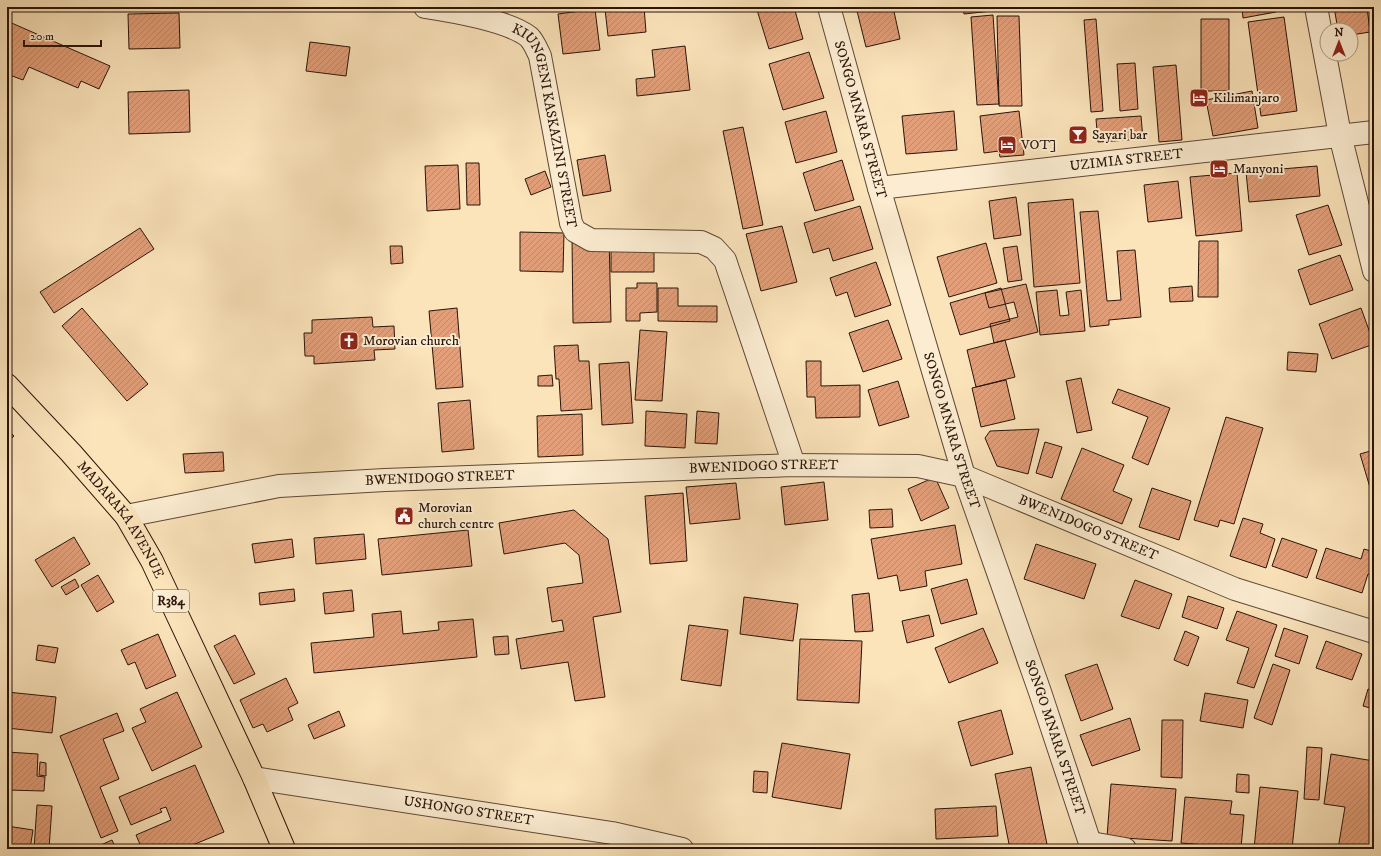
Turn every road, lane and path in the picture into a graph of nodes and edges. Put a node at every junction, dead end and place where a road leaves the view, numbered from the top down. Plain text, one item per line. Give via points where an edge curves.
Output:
1 (425, 7) edge
2 (829, 7) edge
3 (1316, 7) edge
4 (1374, 132) edge
5 (1340, 135) junction
6 (879, 188) junction
7 (1374, 271) edge
8 (7, 385) edge
9 (794, 465) junction
10 (964, 476) junction
11 (126, 516) junction
12 (1374, 632) edge
13 (254, 778) junction
14 (1091, 846) edge
15 (284, 849) edge
16 (682, 849) edge
17 (1125, 849) edge

1 - 9 street, KIUNGENI KASKAZINI STREET via 493,21 529,37 540,56 571,222 575,231 591,240 701,242 714,248 724,260
2 - 6 street, SONGO MNARA STREET
3 - 5 street
4 - 5 street, UZIMIA STREET
5 - 6 street, UZIMIA STREET
5 - 7 street
6 - 10 street, SONGO MNARA STREET
8 - 11 main road, MADARAKA AVENUE / R384
9 - 10 street, BWENIDOGO STREET via 918,466
9 - 11 street, BWENIDOGO STREET via 279,486
10 - 12 street, BWENIDOGO STREET via 1235,589
10 - 14 street, SONGO MNARA STREET
11 - 13 main road, MADARAKA AVENUE / R384 via 152,561
13 - 15 main road, MADARAKA AVENUE / R384
13 - 16 street, USHONGO STREET via 612,833
14 - 17 street

